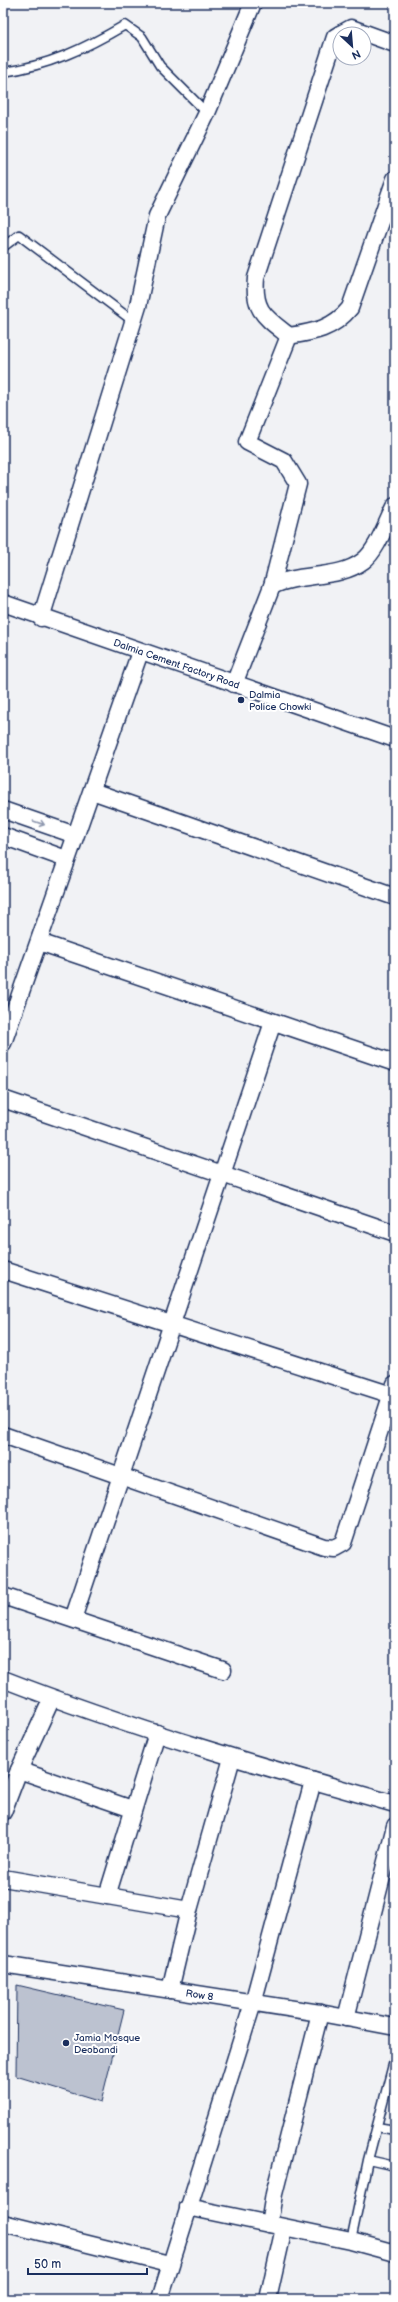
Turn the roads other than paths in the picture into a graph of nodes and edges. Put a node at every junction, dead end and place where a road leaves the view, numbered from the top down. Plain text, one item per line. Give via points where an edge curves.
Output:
1 (254, 3) edge
2 (372, 36) edge
3 (395, 44) edge
4 (332, 46) edge
5 (3, 72) edge
6 (207, 113) junction
7 (395, 179) edge
8 (3, 247) edge
9 (133, 321) junction
10 (288, 336) junction
11 (395, 506) edge
12 (272, 586) junction
13 (3, 603) edge
14 (41, 618) junction
15 (140, 652) junction
16 (234, 684) junction
17 (395, 739) edge
18 (92, 791) junction
19 (3, 810) edge
20 (75, 835) junction
21 (3, 836) edge
22 (66, 859) junction
23 (395, 896) edge
24 (39, 942) junction
25 (273, 1022) junction
26 (3, 1043) edge
27 (395, 1063) edge
28 (3, 1099) edge
29 (222, 1174) junction
30 (395, 1233) edge
31 (3, 1270) edge
32 (172, 1324) junction
33 (394, 1392) edge
34 (3, 1435) edge
35 (122, 1476) junction
36 (3, 1596) edge
37 (73, 1619) junction
38 (222, 1670) dead end
39 (3, 1680) edge
40 (52, 1698) junction
41 (157, 1733) junction
42 (232, 1758) junction
43 (19, 1770) junction
44 (313, 1781) junction
45 (395, 1804) edge
46 (132, 1809) junction
47 (3, 1812) edge
48 (395, 1826) edge
49 (3, 1878) edge
50 (107, 1896) junction
51 (189, 1910) junction
52 (3, 1964) edge
53 (170, 1990) junction
54 (253, 2003) junction
55 (320, 2013) junction
56 (346, 2018) junction
57 (395, 2027) edge
58 (395, 2057) edge
59 (377, 2127) junction
60 (395, 2130) edge
61 (368, 2160) junction
62 (395, 2166) edge
63 (188, 2206) junction
64 (3, 2223) edge
65 (276, 2226) junction
66 (351, 2241) junction
67 (395, 2253) edge
68 (169, 2264) junction
69 (160, 2299) edge
70 (268, 2299) edge

1 - 6 street
2 - 3 street
4 - 10 street via 256,278 255,295 261,314
5 - 6 lane via 32,68 89,46 125,25 142,37 160,66
6 - 9 street via 157,216
7 - 10 street via 350,308 341,320 316,332
8 - 9 lane via 19,235
9 - 14 street
10 - 12 street via 247,442 284,461 298,484
11 - 12 street via 364,561 342,571 286,579
12 - 16 street
13 - 14 street, Dalmia Cement Factory Road
14 - 15 street, Dalmia Cement Factory Road
15 - 16 street, Dalmia Cement Factory Road
15 - 18 street
16 - 17 street, Dalmia Cement Factory Road
18 - 20 street
18 - 23 street
19 -> 20 street
20 - 22 street
21 - 22 street
22 - 24 street
24 - 25 street
24 - 26 street
25 - 27 street
25 - 29 street
28 - 29 street
29 - 30 street
29 - 32 street
31 - 32 street
32 - 33 street
32 - 35 street
33 - 35 street via 342,1543 334,1548 324,1547
34 - 35 street
35 - 37 street
36 - 37 street
37 - 38 street
39 - 40 street
40 - 41 street
40 - 43 street
41 - 42 street
41 - 46 street
42 - 44 street
42 - 51 street
43 - 46 street
43 - 47 street
44 - 45 street
44 - 54 street
46 - 50 street
48 - 56 street
49 - 50 street
50 - 51 street
51 - 53 street
52 - 53 street, Row 8
53 - 54 street, Row 8
54 - 55 street, Row 8
54 - 63 street
55 - 56 street, Row 8
55 - 65 street via 274,2194
56 - 57 street, Row 8
58 - 59 lane
59 - 60 lane
59 - 61 lane
61 - 62 lane
61 - 66 lane
63 - 65 street
63 - 68 street
64 - 68 street
65 - 66 street
65 - 70 street
66 - 67 street
68 - 69 street

